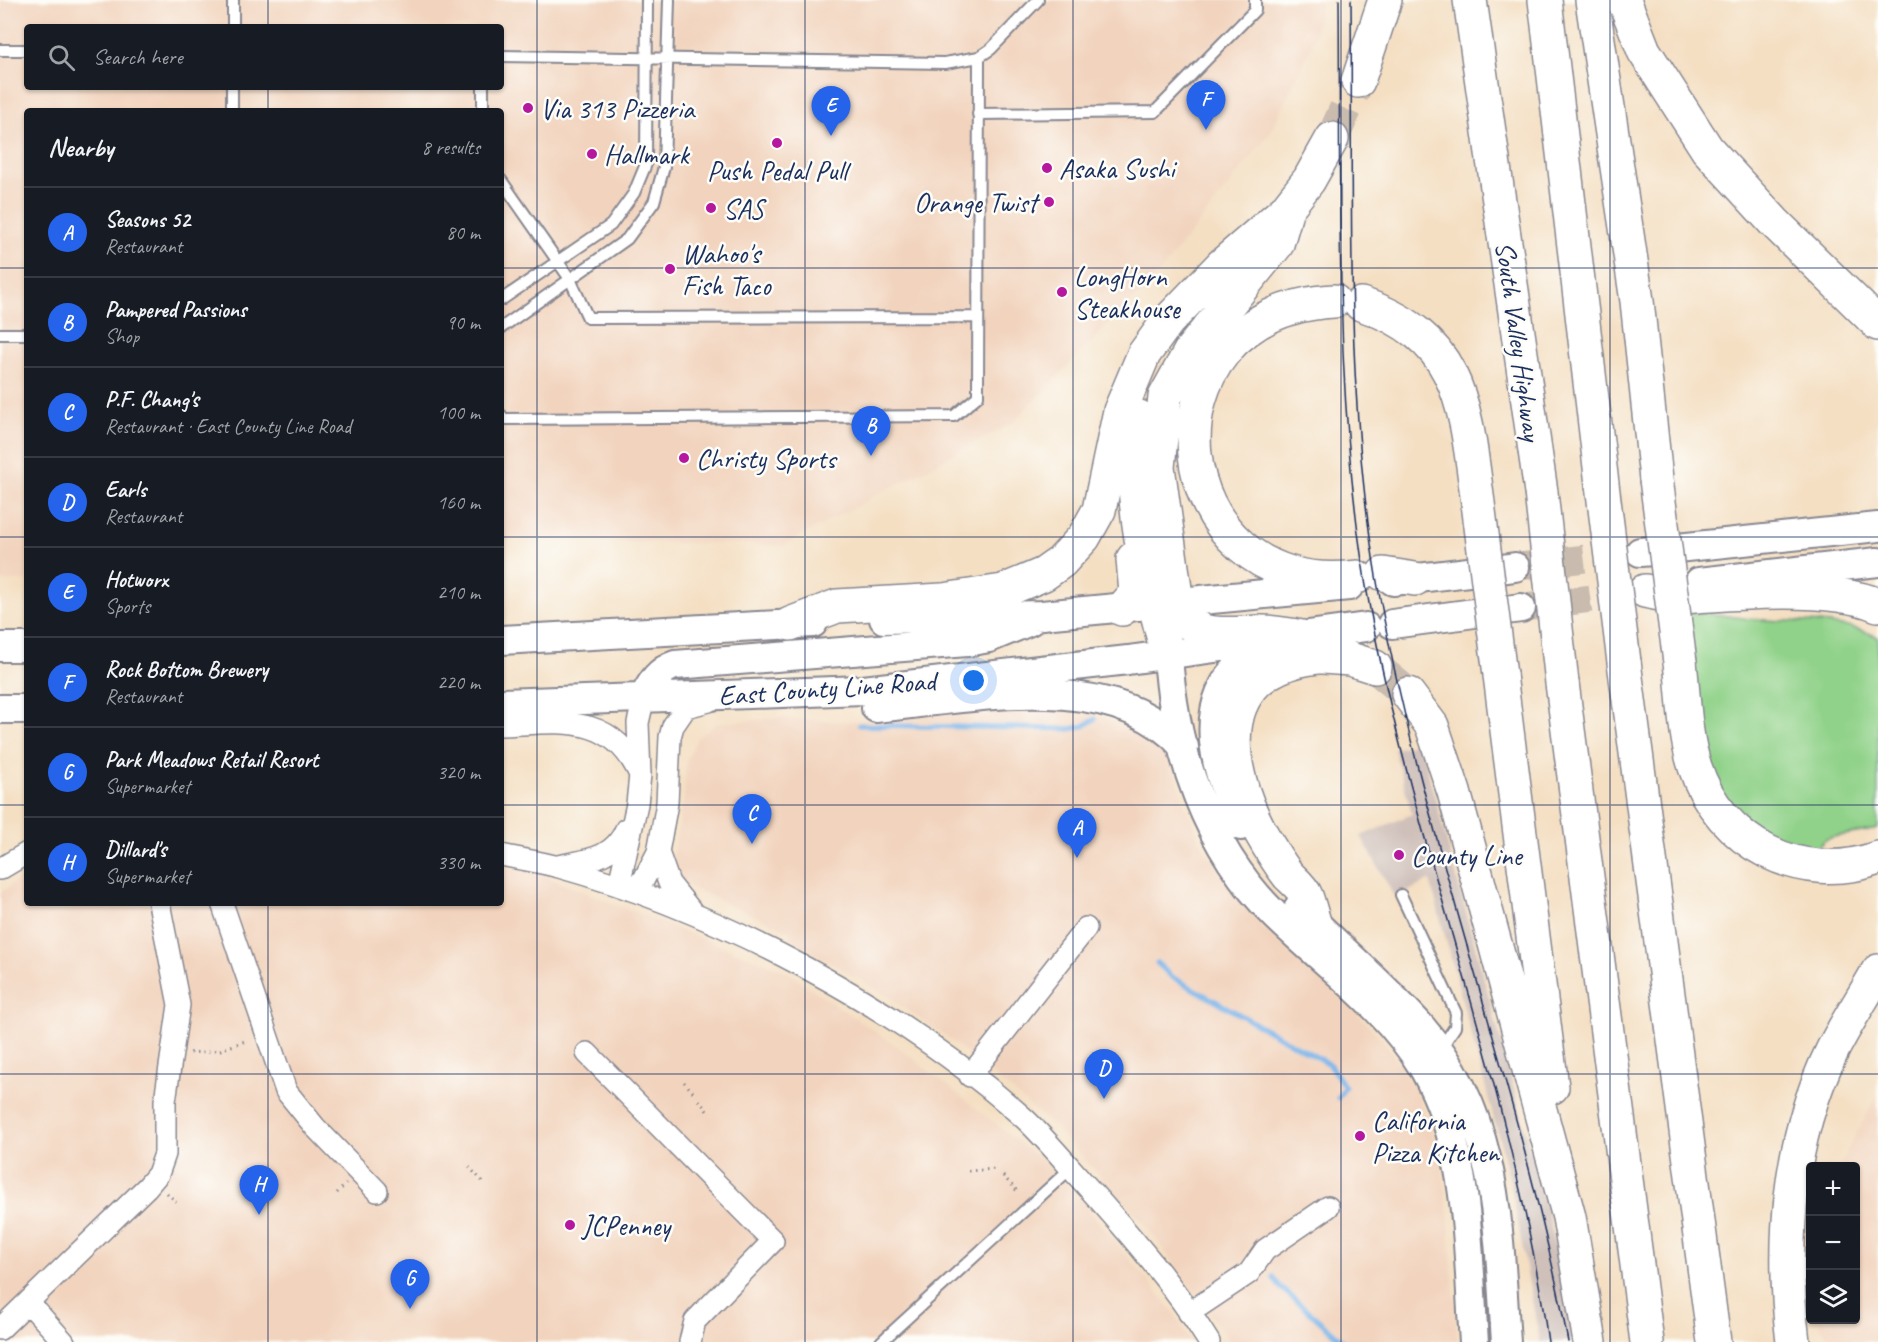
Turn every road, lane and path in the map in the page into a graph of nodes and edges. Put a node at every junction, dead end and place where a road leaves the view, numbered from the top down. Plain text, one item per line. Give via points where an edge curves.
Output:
1 (233, 0) edge
2 (647, 0) edge
3 (669, 0) edge
4 (1038, 0) edge
5 (1255, 0) edge
6 (1385, 0) edge
7 (1470, 0) edge
8 (1545, 0) edge
9 (1592, 0) edge
10 (1624, 0) edge
11 (233, 24) edge
12 (0, 50) edge
13 (24, 50) edge
14 (504, 56) edge
15 (979, 57) junction
16 (646, 58) junction
17 (668, 58) junction
18 (1358, 81) tunnel mouth
19 (232, 90) edge
20 (483, 90) edge
21 (232, 108) edge
22 (483, 108) edge
23 (978, 114) junction
24 (1332, 139) tunnel mouth
25 (504, 184) edge
26 (1287, 209) junction
27 (558, 261) junction
28 (570, 279) junction
29 (1220, 288) junction
30 (504, 298) edge
31 (978, 317) junction
32 (1878, 324) edge
33 (504, 326) edge
34 (0, 334) edge
35 (24, 334) edge
36 (504, 419) edge
37 (1878, 527) edge
38 (1657, 550) tunnel mouth
39 (1878, 562) edge
40 (1498, 569) tunnel mouth
41 (1380, 579) junction
42 (1666, 591) joint
43 (1166, 605) junction
44 (1878, 605) edge
45 (1122, 609) junction
46 (1503, 610) tunnel mouth
47 (1042, 615) junction
48 (790, 624) junction
49 (504, 640) edge
50 (0, 646) edge
51 (24, 647) edge
52 (1309, 647) junction
53 (1247, 649) junction
54 (1168, 655) junction
55 (1375, 668) tunnel mouth
56 (796, 693) junction
57 (1408, 694) tunnel mouth
58 (739, 696) junction
59 (644, 697) junction
60 (504, 703) edge
61 (0, 709) edge
62 (24, 709) edge
63 (504, 725) edge
64 (1184, 747) junction
65 (640, 775) junction
66 (637, 804) junction
67 (658, 852) junction
68 (24, 856) edge
69 (504, 856) edge
70 (1878, 858) edge
71 (556, 866) junction
72 (0, 869) edge
73 (628, 889) junction
74 (1401, 895) dead end
75 (160, 906) edge
76 (223, 906) edge
77 (697, 916) junction
78 (1314, 922) junction
79 (1086, 928) dead end
80 (1878, 971) edge
81 (249, 1039) dead end
82 (1439, 1051) junction
83 (172, 1053) junction
84 (587, 1053) dead end
85 (970, 1076) junction
86 (684, 1082) dead end
87 (693, 1092) dead end
88 (699, 1100) dead end
89 (707, 1111) dead end
90 (469, 1167) dead end
91 (1071, 1168) junction
92 (996, 1170) dead end
93 (968, 1171) dead end
94 (1003, 1176) dead end
95 (484, 1182) dead end
96 (377, 1191) dead end
97 (1018, 1192) dead end
98 (1328, 1207) dead end
99 (1569, 1217) junction
100 (28, 1302) junction
101 (1189, 1313) junction
102 (0, 1329) edge
103 (64, 1342) edge
104 (690, 1342) edge
105 (881, 1342) edge
106 (1209, 1342) edge
107 (1474, 1342) edge
108 (1506, 1342) edge
109 (1590, 1342) edge
110 (1647, 1342) edge
111 (1714, 1342) edge
112 (1793, 1342) edge

1 - 11 lane
2 - 16 lane
3 - 17 lane
4 - 15 lane
5 - 23 lane via 1255,10 1155,112
6 - 18 highway
7 - 110 highway, South Valley Highway, bridge via 1541,492
8 - 111 highway, bridge via 1624,662
9 - 70 highway, bridge via 1637,301 1694,765 1714,807 1737,832 1772,855 1810,866 1849,866
10 - 32 highway via 1644,51 1707,148 1774,222
12 - 13 lane
14 - 16 lane
15 - 17 lane via 945,63
15 - 23 lane
16 - 17 lane
16 - 27 lane via 645,164 634,193 611,225
17 - 28 lane via 664,166 654,202 627,239
19 - 21 lane
20 - 22 lane
23 - 31 lane
24 - 26 highway
25 - 27 lane
26 - 29 highway
26 - 43 highway via 1277,244 1191,350 1165,398 1158,467
26 - 48 highway via 1222,265 1149,345 1125,393 1099,510 1084,537 1061,562 1044,574 1003,591 943,600 837,606
27 - 28 lane
27 - 30 lane
28 - 31 lane via 588,318
28 - 33 lane
29 - 43 highway via 1150,381 1137,427 1133,460 1136,493
29 - 45 highway via 1191,312 1168,340 1136,398 1122,441 1120,477 1137,589 1133,600
31 - 36 lane via 978,396 954,416
34 - 35 lane
37 - 38 main road
39 - 42 main road
40 - 41 main road
41 - 43 main road
41 - 99 highway, bridge via 1314,577 1290,572 1241,545 1209,507 1201,488 1194,454 1196,417 1203,390 1224,352 1257,323 1277,312 1298,305 1347,303 1388,314 1431,345 1463,403
42 - 44 highway via 1818,593
43 - 45 main road
43 - 52 highway via 1208,633 1262,632
43 - 54 highway
45 - 47 main road
46 - 52 main road via 1379,625
47 - 48 main road
47 - 59 main road via 989,638 967,642 675,665 653,681
48 - 49 main road
50 - 51 main road
52 - 53 highway
52 - 55 highway
52 - 78 highway via 1259,679 1244,697 1233,728 1235,762 1248,804 1275,855 1305,894
53 - 54 main road, East County Line Road
53 - 78 main road via 1221,689 1214,717 1214,749 1232,806 1251,843 1281,889
54 - 56 main road, East County Line Road via 863,690
54 - 64 main road via 1170,689
56 - 58 main road, East County Line Road
56 - 64 main road via 846,709 1019,694 1071,695 1138,715 1162,728
57 - 99 highway via 1432,726 1442,750
58 - 59 main road, East County Line Road
58 - 67 street via 686,707 677,719 670,737 667,803
59 - 60 main road, East County Line Road
59 - 65 street via 638,723
61 - 62 main road
63 - 65 street via 591,726 624,750
64 - 107 main road via 1197,795 1230,860 1275,915 1352,986 1403,1040 1440,1102 1462,1174
65 - 66 street
66 - 71 street via 612,852
66 - 73 street via 621,876
67 - 73 street via 643,880
67 - 77 street via 674,890
68 - 72 street
69 - 71 street
71 - 73 street
73 - 77 street
74 - 82 lane via 1456,1013 1455,1027
75 - 83 street via 179,1005
76 - 96 street via 286,1091
77 - 85 street via 814,972 884,1014
78 - 82 main road via 1402,1006
79 - 85 street
80 - 112 highway via 1832,1051 1810,1104 1794,1169 1787,1237
81 - 83 path via 207,1053
82 - 108 main road via 1464,1092 1487,1153 1497,1218
83 - 100 street via 165,1101 165,1154 158,1174
84 - 104 street via 773,1240 694,1321
85 - 91 street via 1025,1120
86 - 87 path
88 - 89 path
90 - 95 path
91 - 101 street via 1133,1238
91 - 105 lane
92 - 93 path
94 - 97 path
98 - 101 street via 1264,1250 1249,1273
99 - 109 highway
100 - 102 street
100 - 103 street
101 - 106 street

